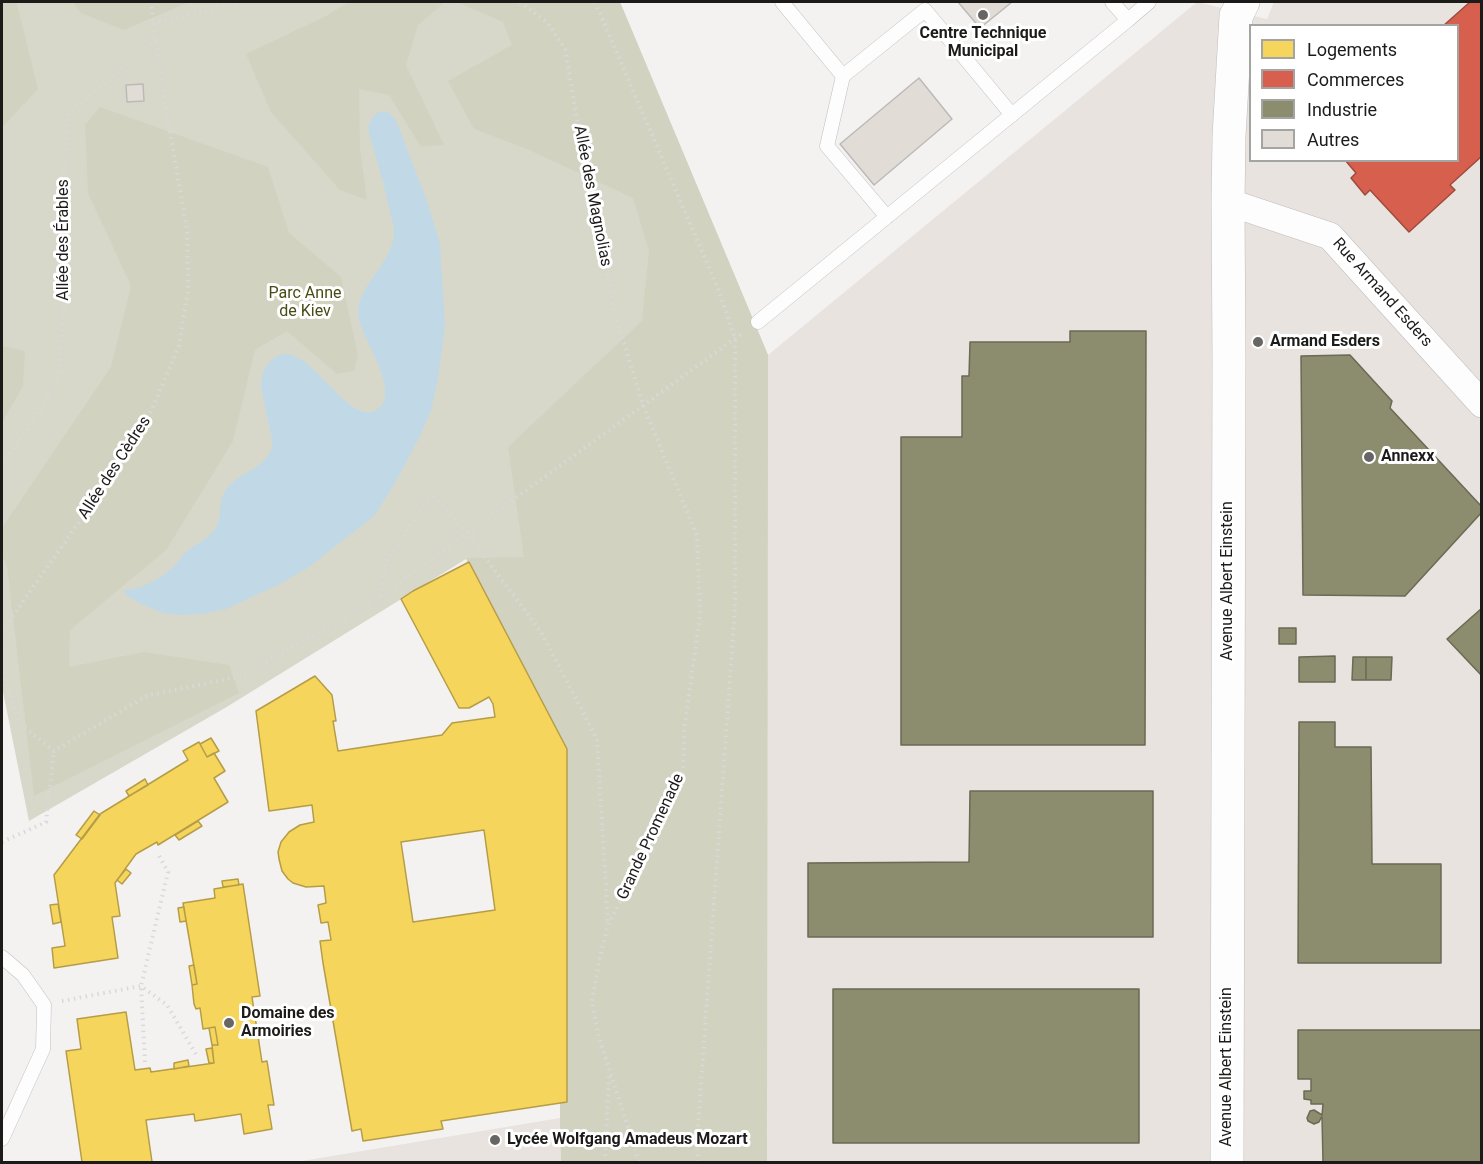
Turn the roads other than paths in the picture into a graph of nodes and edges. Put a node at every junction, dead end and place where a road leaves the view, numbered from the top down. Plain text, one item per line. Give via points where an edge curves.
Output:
1 (782, 2) edge
2 (1112, 2) edge
3 (1149, 2) edge
4 (1243, 2) edge
5 (1128, 20) junction
6 (843, 76) junction
7 (1012, 115) junction
8 (1228, 202) junction
9 (887, 217) junction
10 (758, 322) road end
11 (1482, 404) edge
12 (2, 957) edge
13 (2, 1138) edge
14 (1227, 1162) edge

1 - 6 lane
2 - 5 lane
3 - 5 lane
4 - 8 street, Avenue Albert Einstein via 1236,16
5 - 7 lane
6 - 7 lane via 925,10
6 - 9 lane via 827,146
7 - 9 lane
8 - 11 street, Rue Armand Esders via 1330,236
8 - 14 street, Avenue Albert Einstein
9 - 10 lane
12 - 13 lane via 23,975 44,1005 43,1049

